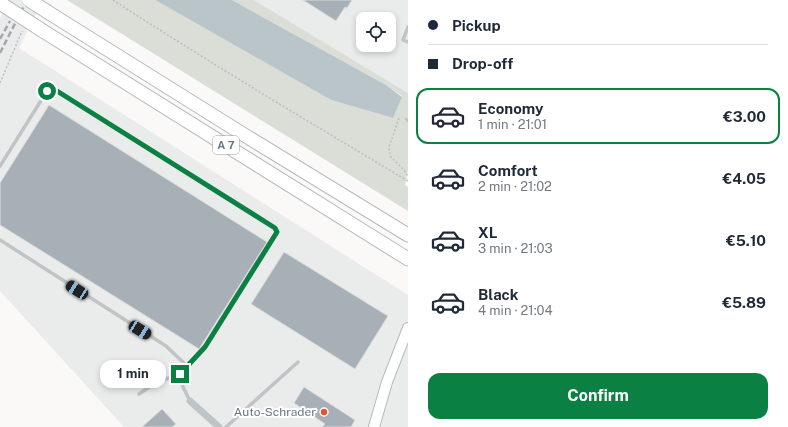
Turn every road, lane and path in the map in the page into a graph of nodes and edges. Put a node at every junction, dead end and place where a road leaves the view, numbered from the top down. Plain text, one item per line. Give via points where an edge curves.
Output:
1 (28, 0) edge
2 (113, 0) edge
3 (0, 3) edge
4 (24, 27) dead end
5 (408, 27) edge
6 (408, 42) edge
7 (0, 83) edge
8 (398, 118) dead end
9 (0, 166) edge
10 (408, 176) edge
11 (408, 181) edge
12 (408, 235) edge
13 (0, 240) edge
14 (408, 259) edge
15 (408, 328) edge
16 (298, 362) dead end
17 (187, 366) junction
18 (180, 374) junction
19 (139, 394) dead end
20 (190, 400) joint
21 (219, 427) edge
22 (226, 427) edge
23 (374, 427) edge

1 - 12 highway, A 7, bridge
2 - 11 path
3 - 14 highway, A 7, bridge
4 - 7 path
5 - 6 lane via 402,40
8 - 10 path via 389,146 390,156
9 - 17 lane via 47,91 57,91 275,228 277,232 205,347
13 - 17 lane via 166,346
15 - 23 street via 387,382
16 - 22 lane
17 - 18 lane
18 - 19 lane via 157,382
18 - 20 lane via 183,388
20 - 21 street

